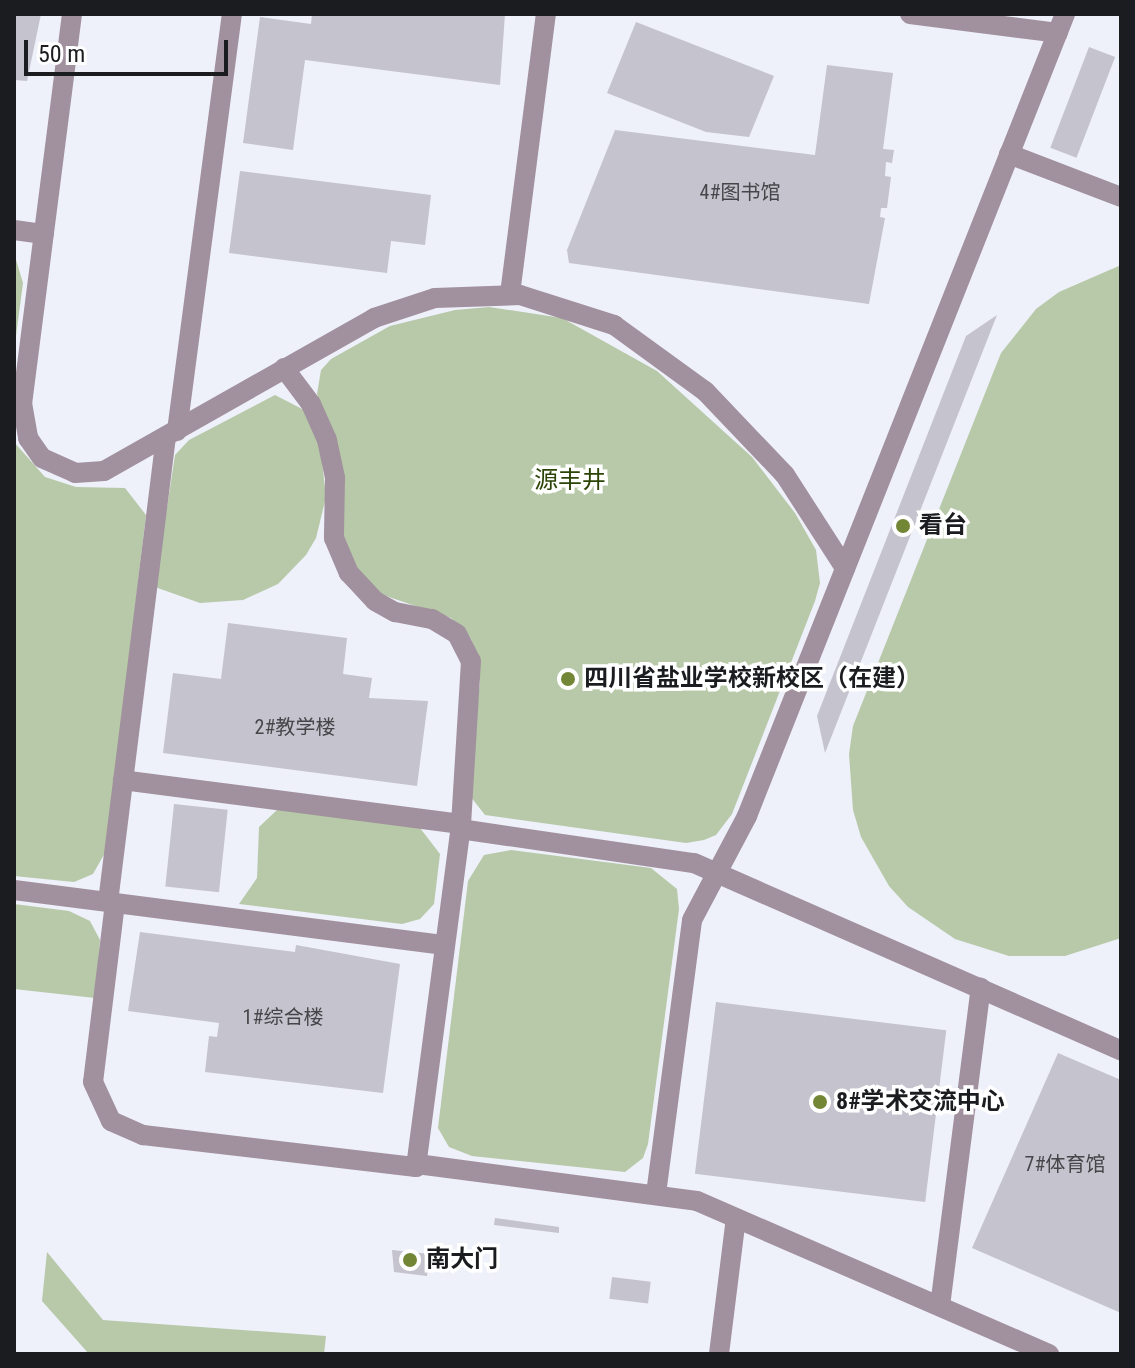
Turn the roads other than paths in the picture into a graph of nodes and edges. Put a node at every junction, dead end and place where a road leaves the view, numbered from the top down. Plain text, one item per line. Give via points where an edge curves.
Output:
1 (72, 14) edge
2 (232, 14) edge
3 (546, 14) edge
4 (910, 14) edge
5 (1062, 23) edge
6 (1009, 154) junction
7 (1121, 197) edge
8 (14, 230) edge
9 (44, 234) junction
10 (510, 294) junction
11 (284, 368) junction
12 (172, 434) junction
13 (845, 568) junction
14 (123, 780) junction
15 (460, 826) junction
16 (718, 871) junction
17 (14, 890) edge
18 (111, 902) junction
19 (445, 945) junction
20 (981, 988) junction
21 (1121, 1050) edge
22 (417, 1164) junction
23 (656, 1194) junction
24 (736, 1218) junction
25 (940, 1306) junction
26 (719, 1354) edge
27 (1049, 1354) edge

1 - 9 lane
2 - 12 lane
3 - 10 lane
4 - 5 lane
5 - 6 lane
6 - 7 lane
6 - 13 lane
8 - 9 lane
9 - 12 lane via 21,414 33,448 54,466 88,474
10 - 11 lane via 465,295 402,307
10 - 13 lane via 551,302 614,325 695,383 785,475
11 - 12 lane
11 - 15 lane via 311,404 327,440 335,478 334,538 349,573 375,601 395,612 432,619 457,634 471,661
12 - 14 lane
13 - 16 lane via 747,816
14 - 15 lane
14 - 18 lane
15 - 16 lane via 638,852
15 - 19 lane
16 - 20 lane
16 - 23 lane via 692,920
17 - 18 lane
18 - 19 lane
18 - 22 lane via 93,1082 111,1121 143,1135 410,1169
19 - 22 lane
20 - 21 lane
20 - 25 lane
22 - 23 lane
23 - 24 lane via 697,1201
24 - 25 lane
24 - 26 lane
25 - 27 lane

